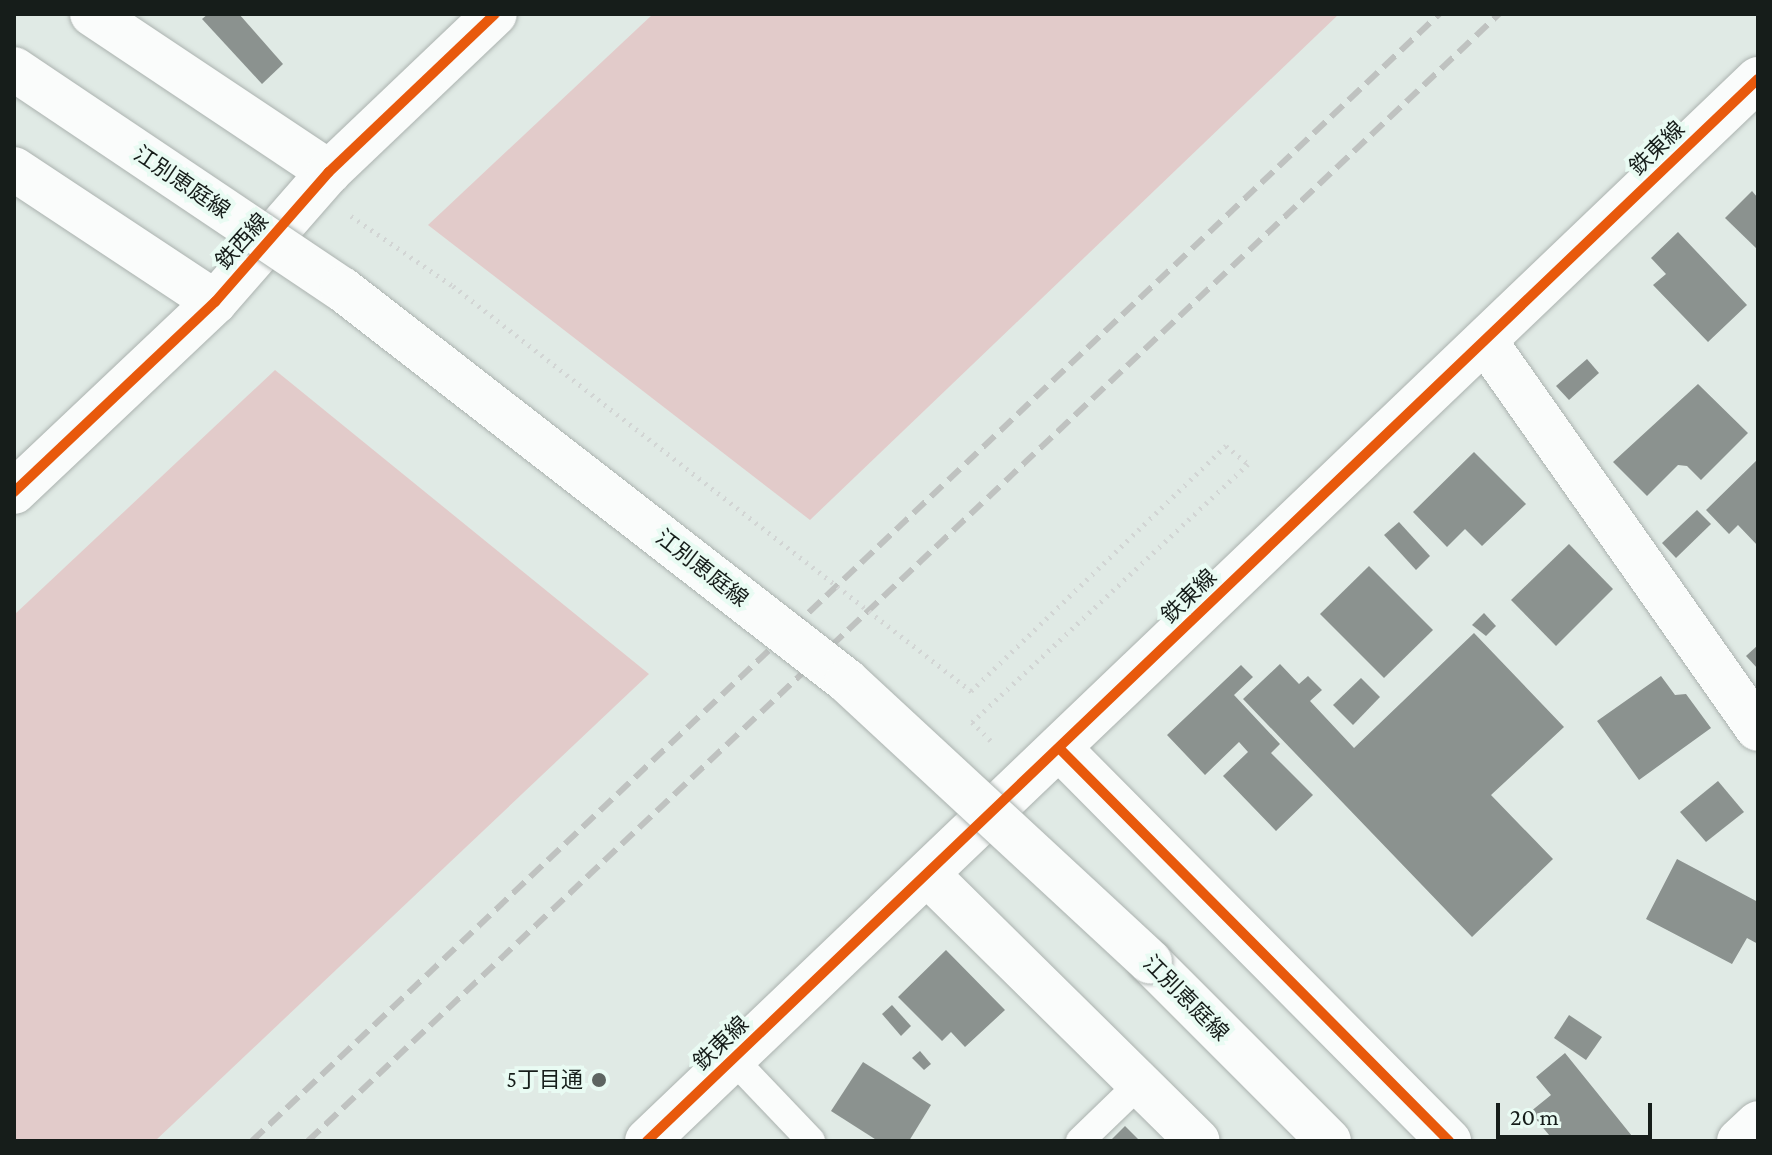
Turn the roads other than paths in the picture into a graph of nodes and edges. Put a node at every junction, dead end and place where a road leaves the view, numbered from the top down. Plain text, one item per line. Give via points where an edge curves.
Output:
1 (92, 14) edge
2 (495, 14) edge
3 (14, 69) edge
4 (1758, 79) edge
5 (14, 169) edge
6 (329, 172) junction
7 (215, 302) junction
8 (1485, 341) junction
9 (14, 492) edge
10 (1758, 729) edge
11 (1059, 748) junction
12 (927, 874) junction
13 (733, 1059) junction
14 (1139, 1084) junction
15 (1758, 1123) edge
16 (647, 1141) edge
17 (811, 1141) edge
18 (1080, 1141) edge
19 (1198, 1141) edge
20 (1329, 1141) edge
21 (1449, 1141) edge
22 (1739, 1141) edge

1 - 6 street
2 - 6 street, 鉄西線
3 - 20 street, 江別恵庭線, bridge via 342,289 847,681 1150,962
4 - 8 street, 鉄東線
5 - 7 street
6 - 7 street, 鉄西線
7 - 9 street, 鉄西線
8 - 10 street
8 - 11 street, 鉄東線
11 - 12 street, 鉄東線
11 - 21 street
12 - 13 street, 鉄東線
12 - 14 street
13 - 16 street, 鉄東線
13 - 17 lane
14 - 18 lane
14 - 19 street
15 - 22 street

